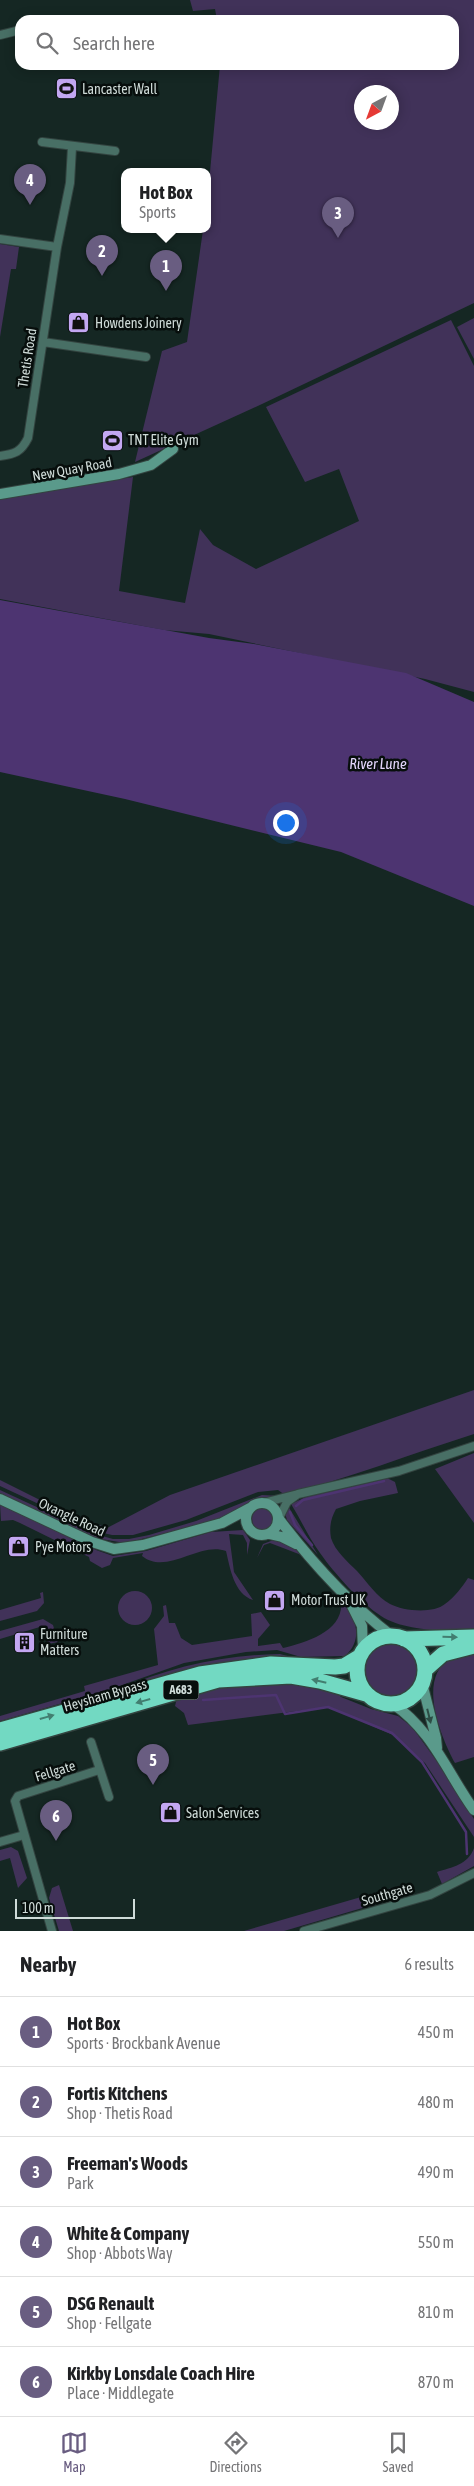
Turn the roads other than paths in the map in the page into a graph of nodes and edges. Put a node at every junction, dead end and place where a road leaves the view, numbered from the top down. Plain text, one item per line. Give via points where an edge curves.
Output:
1 (15, 31) edge
2 (0, 34) edge
3 (42, 142) dead end
4 (72, 147) junction
5 (115, 151) dead end
6 (0, 238) edge
7 (57, 246) junction
8 (43, 342) junction
9 (146, 357) dead end
10 (173, 449) dead end
11 (0, 456) edge
12 (0, 494) edge
13 (474, 1446) edge
14 (298, 1494) junction
15 (0, 1499) edge
16 (263, 1503) junction
17 (250, 1508) junction
18 (279, 1518) junction
19 (222, 1524) junction
20 (250, 1529) junction
21 (269, 1534) junction
22 (309, 1554) junction
23 (349, 1598) junction
24 (474, 1637) edge
25 (398, 1638) junction
26 (474, 1646) edge
27 (361, 1654) junction
28 (424, 1676) junction
29 (366, 1694) junction
30 (393, 1704) junction
31 (0, 1730) edge
32 (91, 1742) dead end
33 (0, 1743) edge
34 (437, 1748) junction
35 (99, 1770) junction
36 (109, 1797) dead end
37 (474, 1810) edge
38 (24, 1835) junction
39 (0, 1842) edge
40 (474, 1873) edge
41 (52, 1931) edge
42 (304, 1931) edge

1 - 2 street
3 - 4 street
4 - 5 street
4 - 7 street, Thetis Road via 70,183
6 - 7 street
7 - 8 street, Thetis Road
8 - 9 street
8 - 11 street, Thetis Road via 28,438 22,449
10 - 12 main road, New Quay Road via 151,465 120,474
13 - 14 street via 399,1471
14 - 16 street
14 - 18 street via 285,1505
15 - 19 main road, Ovangle Road via 86,1540 114,1549 143,1545
16 - 17 main road
16 - 18 main road via 272,1506
17 - 19 main road, Ovangle Road
17 - 20 main road via 246,1521
18 - 21 main road via 276,1528
18 - 22 main road
19 - 20 main road, Ovangle Road via 237,1524
20 - 21 main road via 259,1535
21 - 22 main road via 288,1540
22 - 23 main road
23 - 25 main road via 371,1620
23 - 27 main road via 362,1626
25 -> 24 highway, A683
25 - 27 highway, A683 via 375,1640
25 - 28 highway via 419,1651
26 - 28 highway via 444,1654
27 - 29 highway via 357,1676
31 -> 27 highway, Heysham Bypass / A683 via 200,1674 271,1664 344,1666
28 - 30 highway via 411,1698
28 -> 34 main road
29 - 30 highway, A683 via 383,1704
29 -> 33 highway, Heysham Bypass / A683 via 291,1676 218,1680
30 - 34 main road via 414,1720
32 - 35 street
34 - 37 main road
35 - 36 street
35 - 38 street, Fellgate via 18,1796 15,1808
38 - 39 street
38 - 41 street
40 - 42 street, Southgate via 430,1895

